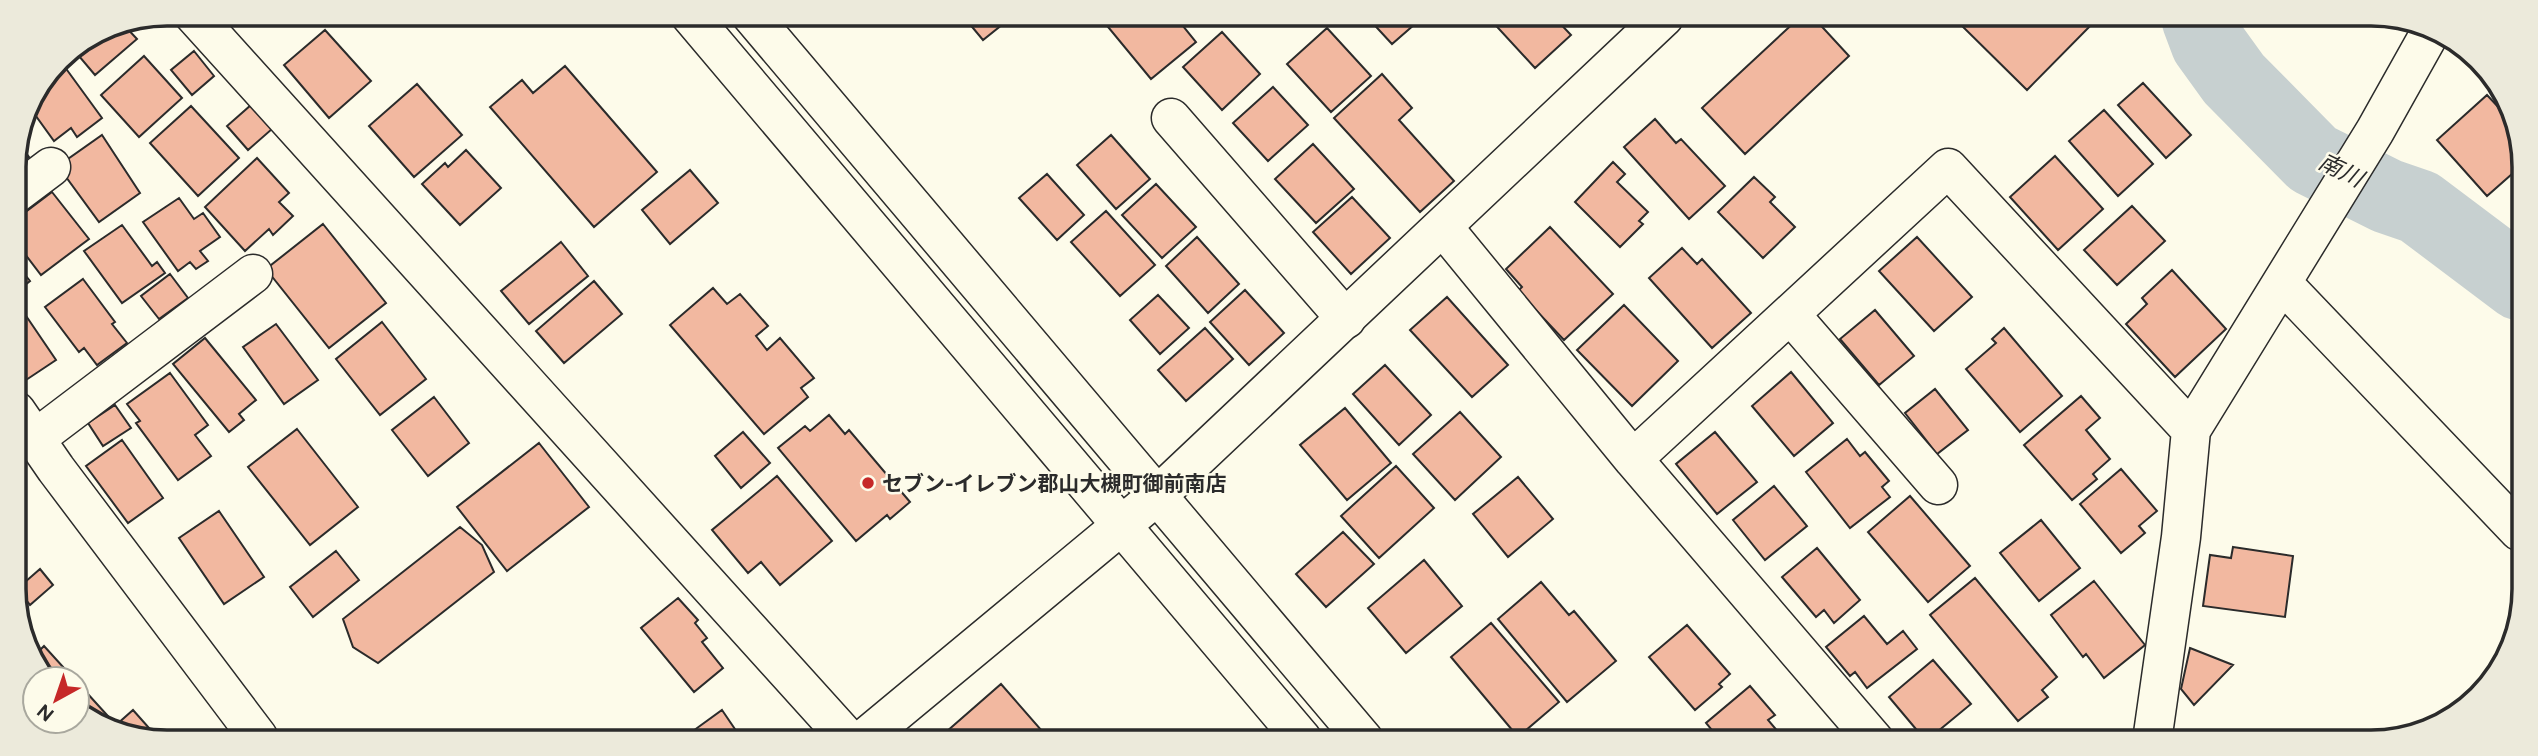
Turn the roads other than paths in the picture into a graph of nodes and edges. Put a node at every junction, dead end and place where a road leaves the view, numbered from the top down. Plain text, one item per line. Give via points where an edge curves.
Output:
1 (204, 26) edge
2 (699, 26) edge
3 (760, 26) edge
4 (1656, 26) edge
5 (2427, 38) edge
6 (1171, 118) dead end
7 (51, 167) dead end
8 (27, 185) edge
9 (1443, 227) junction
10 (253, 274) dead end
11 (2282, 283) junction
12 (1790, 314) junction
13 (1346, 319) junction
14 (26, 424) edge
15 (26, 427) edge
16 (2191, 430) junction
17 (1633, 459) junction
18 (1938, 485) dead end
19 (1158, 495) junction
20 (2512, 524) edge
21 (1122, 525) junction
22 (1294, 729) edge
23 (1355, 729) edge
24 (1865, 729) edge
25 (2154, 729) edge
26 (253, 730) edge
27 (840, 730) edge
28 (875, 730) edge

1 - 27 street
2 - 21 street
3 - 19 street
4 - 9 street
5 - 11 street
6 - 13 street
7 - 8 street
9 - 13 street
9 - 17 street
10 - 14 street
11 - 16 street
11 - 20 street
12 - 16 street via 1948,168
12 - 17 street
12 - 18 street
13 - 19 street
15 - 26 street
16 - 25 street
17 - 24 street
19 - 21 street
19 - 23 street
21 - 22 street
21 - 28 street

